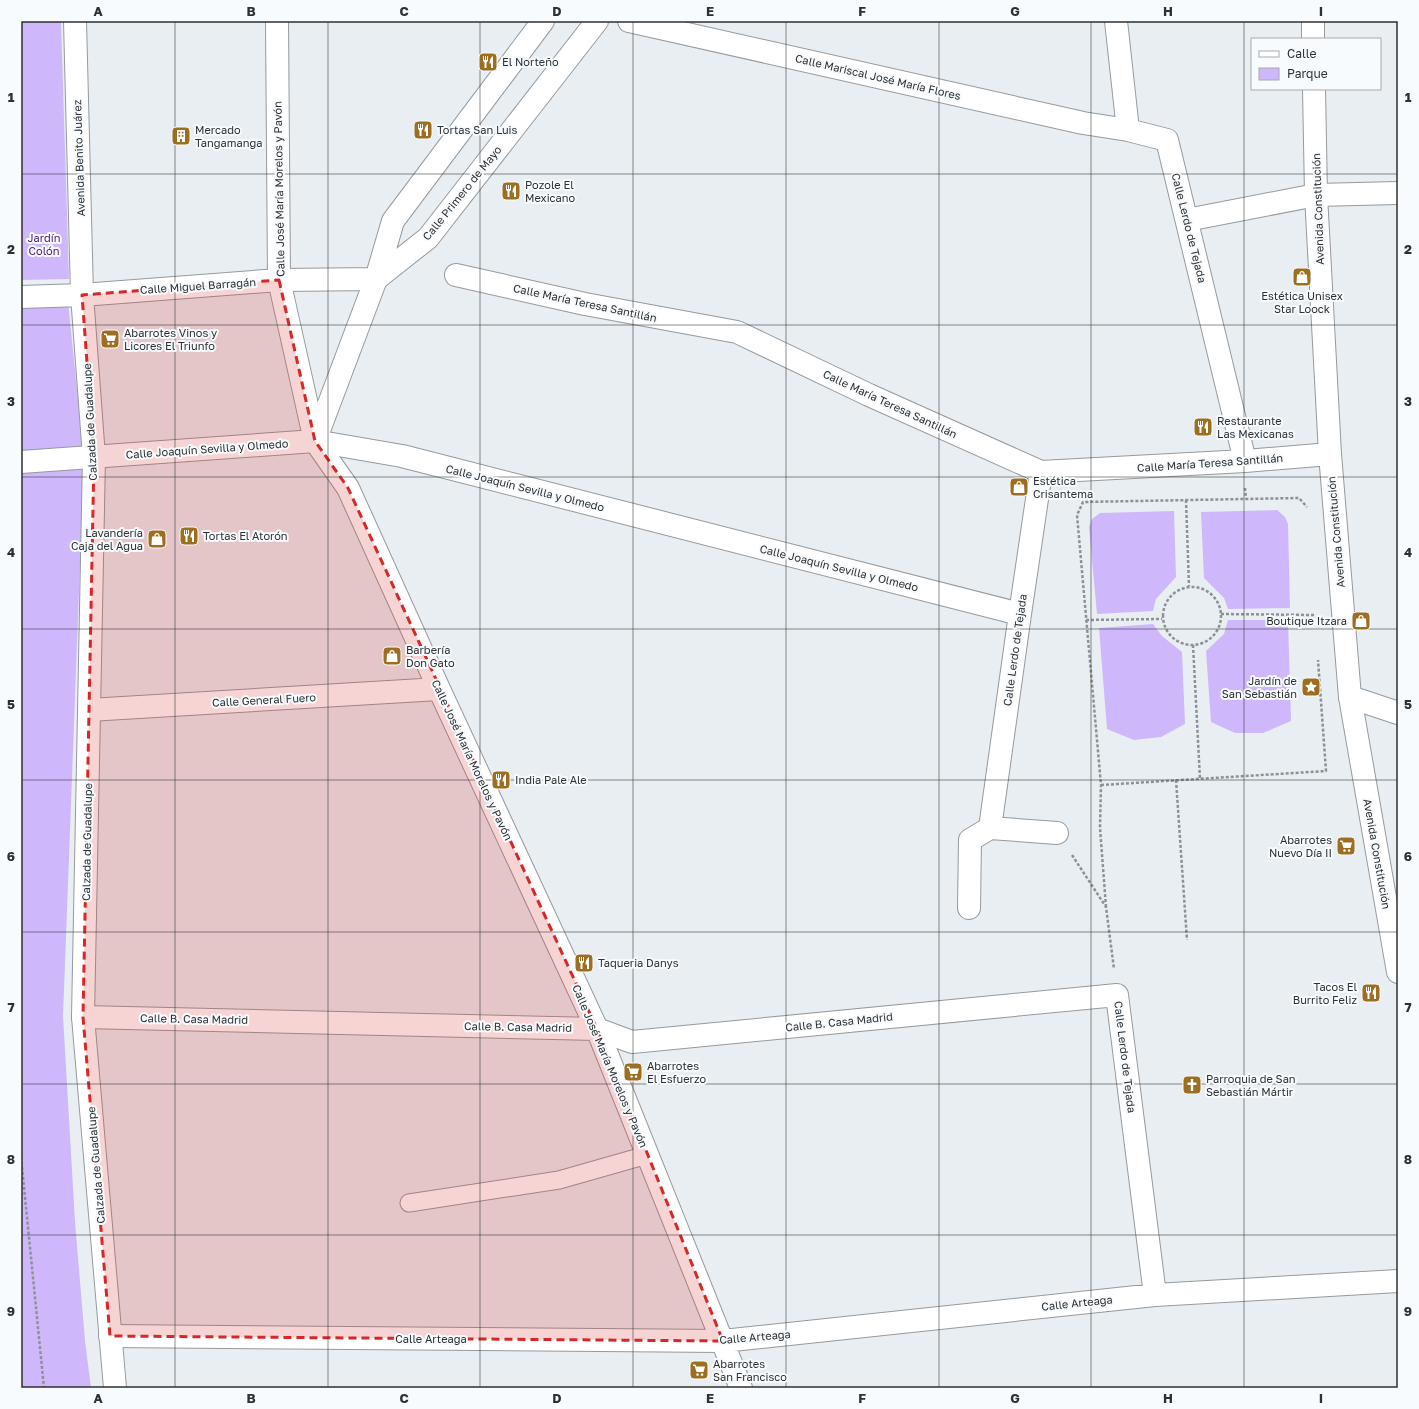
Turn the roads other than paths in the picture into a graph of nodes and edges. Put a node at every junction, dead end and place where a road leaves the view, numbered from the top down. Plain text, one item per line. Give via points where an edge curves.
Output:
1 (75, 21) edge
2 (277, 21) edge
3 (543, 21) edge
4 (597, 21) edge
5 (629, 21) edge
6 (1116, 21) edge
7 (1313, 21) edge
8 (1313, 38) edge
9 (1314, 90) edge
10 (1128, 130) junction
11 (1398, 193) edge
12 (1316, 195) junction
13 (1187, 220) junction
14 (456, 275) dead end
15 (376, 279) junction
16 (280, 280) junction
17 (82, 295) junction
18 (21, 297) edge
19 (315, 441) junction
20 (1330, 454) junction
21 (94, 457) junction
22 (1245, 461) junction
23 (21, 462) edge
24 (1041, 472) junction
25 (1020, 614) junction
26 (439, 689) junction
27 (1350, 697) junction
28 (89, 710) junction
29 (1398, 713) edge
30 (990, 828) junction
31 (1057, 833) road end
32 (969, 908) dead end
33 (1398, 972) edge
34 (1117, 995) joint
35 (83, 1017) junction
36 (597, 1029) junction
37 (647, 1154) junction
38 (409, 1203) dead end
39 (1398, 1281) edge
40 (1155, 1294) junction
41 (110, 1336) junction
42 (723, 1341) junction
43 (115, 1388) edge
44 (741, 1388) edge

1 - 17 street, Avenida Benito Juárez
2 - 16 street, Calle José María Morelos y Pavón
3 - 15 street via 393,221
4 - 15 street, Calle Primero de Mayo via 428,238
5 - 10 street, Calle Mariscal José María Flores via 1083,123
6 - 10 street
7 - 8 street
9 - 12 street, Avenida Constitución
10 - 13 street, Calle Lerdo de Tejada via 1167,140
11 - 12 street
12 - 13 street
12 - 20 street, Avenida Constitución
13 - 22 street, Calle Lerdo de Tejada
14 - 24 street, Calle María Teresa Santillán via 585,304 738,332 869,395
15 - 16 street, Calle Miguel Barragán
15 - 19 street
16 - 17 street, Calle Miguel Barragán
16 - 19 street, Calle José María Morelos y Pavón
17 - 18 street, Calle Miguel Barragán
17 - 21 street, Calzada de Guadalupe
19 - 21 street, Calle Joaquín Sevilla y Olmedo
19 - 25 street, Calle Joaquín Sevilla y Olmedo via 402,456
19 - 26 street, Calle José María Morelos y Pavón via 348,488
20 - 22 street, Calle María Teresa Santillán
20 - 27 street, Avenida Constitución
21 - 23 street, Calle Joaquín Sevilla y Olmedo
21 - 28 street, Calzada de Guadalupe
22 - 24 street, Calle María Teresa Santillán
24 - 25 street, Calle Lerdo de Tejada
25 - 30 street, Calle Lerdo de Tejada
26 - 28 street, Calle General Fuero
26 - 36 street, Calle José María Morelos y Pavón
27 - 29 street
27 - 33 street, Avenida Constitución
28 - 35 street, Calzada de Guadalupe
30 - 31 street
30 - 32 street via 970,840
34 - 36 street, Calle B. Casa Madrid via 632,1042
34 - 40 street, Calle Lerdo de Tejada
35 - 36 street, Calle B. Casa Madrid
35 - 41 street, Calzada de Guadalupe
36 - 37 street, Calle José María Morelos y Pavón
37 - 38 lane via 559,1180
37 - 42 street, Calle José María Morelos y Pavón
39 - 40 street, Calle Arteaga
40 - 42 street, Calle Arteaga
41 - 42 street, Calle Arteaga
41 - 43 street, Calzada de Guadalupe
42 - 44 street, Calle José María Morelos y Pavón

